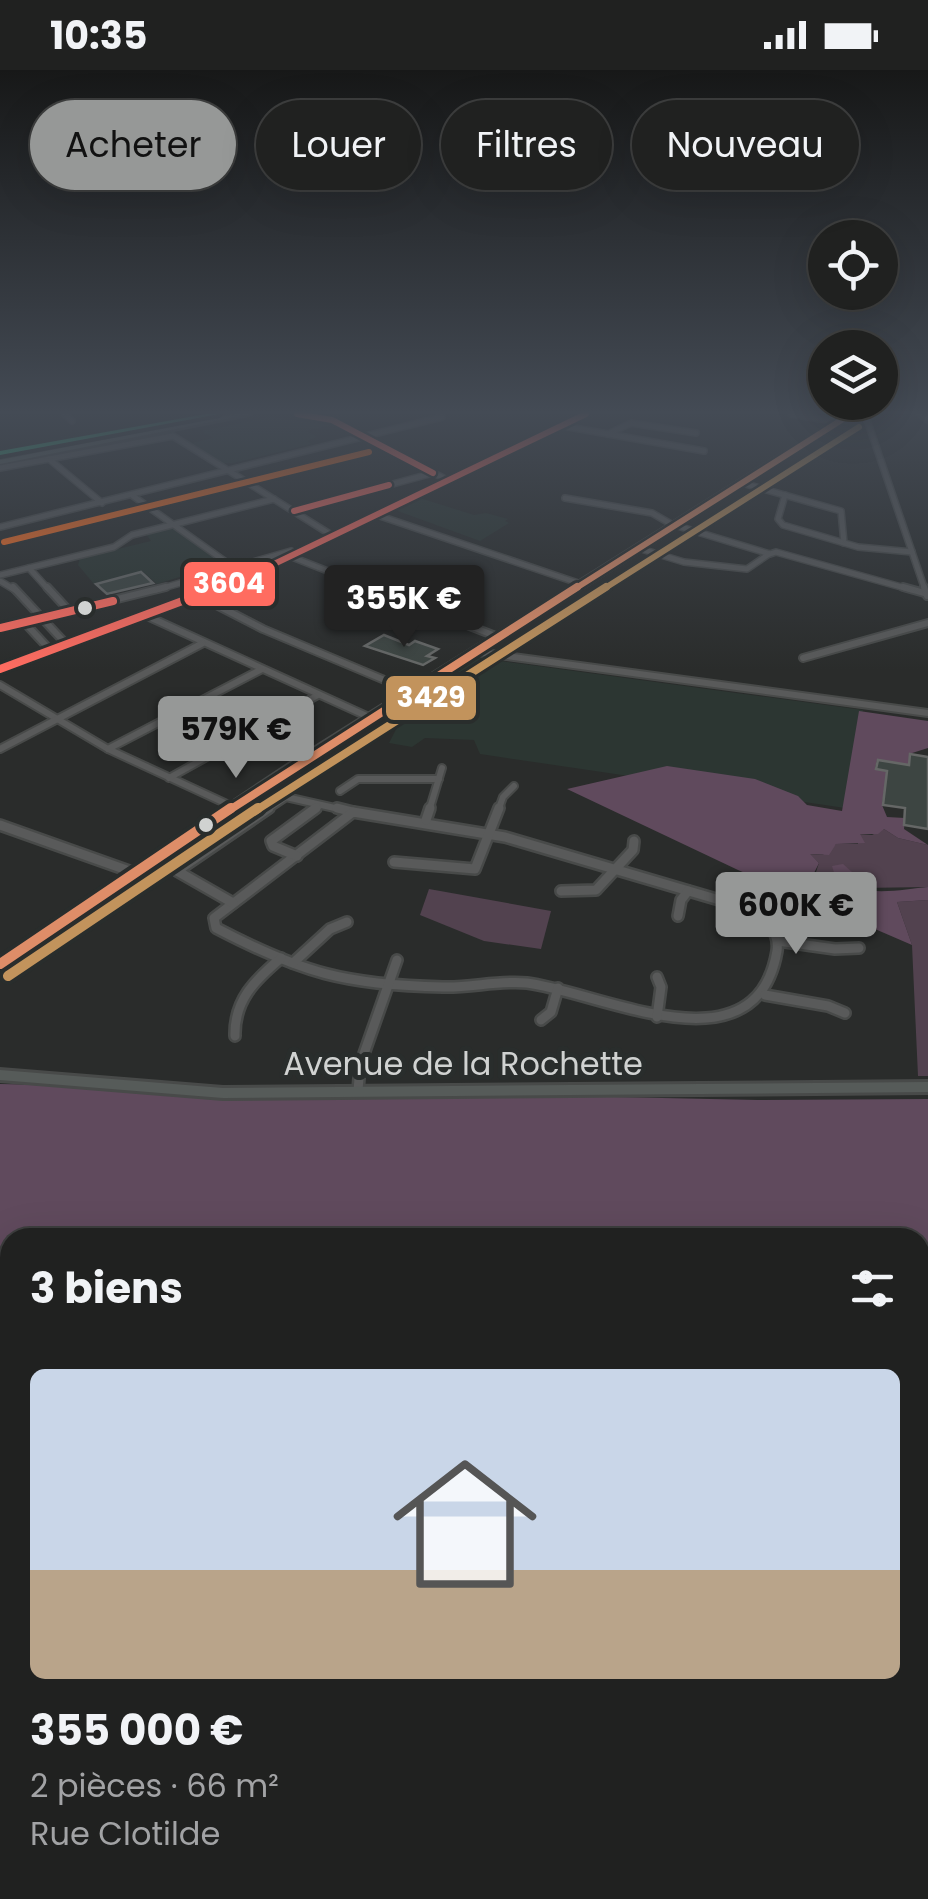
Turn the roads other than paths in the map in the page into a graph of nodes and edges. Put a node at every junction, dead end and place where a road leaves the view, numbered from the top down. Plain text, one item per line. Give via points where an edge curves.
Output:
1 (98, 499) edge
2 (118, 499) edge
3 (137, 499) edge
4 (273, 499) edge
5 (274, 499) edge
6 (337, 499) edge
7 (411, 499) edge
8 (573, 499) edge
9 (716, 499) edge
10 (784, 499) edge
11 (800, 499) edge
12 (894, 499) edge
13 (102, 503) junction
14 (294, 511) junction
15 (378, 515) junction
16 (173, 524) junction
17 (676, 525) junction
18 (0, 527) edge
19 (331, 536) junction
20 (844, 543) junction
21 (638, 548) junction
22 (912, 552) junction
23 (770, 554) junction
24 (288, 555) junction
25 (233, 566) junction
26 (242, 566) junction
27 (29, 568) junction
28 (253, 572) junction
29 (222, 573) junction
30 (2, 578) edge
31 (234, 579) junction
32 (581, 584) junction
33 (927, 592) edge
34 (200, 596) junction
35 (70, 612) junction
36 (147, 616) junction
37 (41, 618) junction
38 (24, 622) junction
39 (928, 623) edge
40 (0, 628) edge
41 (498, 637) junction
42 (204, 643) junction
43 (67, 645) junction
44 (51, 651) junction
45 (477, 652) junction
46 (803, 658) dead end
47 (0, 669) edge
48 (262, 669) junction
49 (0, 686) edge
50 (413, 692) junction
51 (318, 695) junction
52 (928, 713) edge
53 (371, 718) junction
54 (56, 721) junction
55 (0, 748) edge
56 (108, 749) junction
57 (442, 768) dead end
58 (169, 778) junction
59 (440, 780) junction
60 (514, 786) dead end
61 (340, 790) dead end
62 (293, 796) joint
63 (233, 807) junction
64 (318, 807) junction
65 (353, 812) junction
66 (256, 817) junction
67 (426, 820) junction
68 (0, 826) edge
69 (489, 832) junction
70 (634, 842) dead end
71 (297, 856) junction
72 (394, 862) dead end
73 (616, 869) junction
74 (135, 873) junction
75 (561, 890) dead end
76 (688, 891) junction
77 (233, 902) junction
78 (678, 916) dead end
79 (346, 922) dead end
80 (778, 941) junction
81 (859, 948) dead end
82 (281, 958) junction
83 (396, 960) dead end
84 (293, 963) junction
85 (0, 964) edge
86 (656, 977) dead end
87 (390, 983) junction
88 (558, 988) junction
89 (765, 994) junction
90 (845, 1013) dead end
91 (656, 1017) junction
92 (541, 1020) dead end
93 (235, 1036) dead end
94 (0, 1075) edge
95 (928, 1087) edge
96 (358, 1091) junction

1 - 13 street
2 - 13 street
3 - 16 street
4 - 16 street
5 - 14 street
6 - 14 street
7 - 15 street
8 - 17 street via 652,513
9 - 17 main road
10 - 20 street via 779,522
11 - 20 street via 841,511
12 - 22 street
13 - 18 street
14 - 19 street
15 - 19 street
15 - 32 street
16 - 25 street
16 - 27 street
17 - 21 main road
17 - 23 street
19 - 24 street
20 - 22 street
21 - 23 street via 684,562 747,569
21 - 32 main road
22 - 33 street
23 - 33 street
24 - 26 street
24 - 28 street
24 - 41 street
25 - 26 street
25 - 29 street
26 - 28 street
27 - 30 street
27 - 35 street
28 - 31 street
29 - 31 street
29 - 35 street
30 - 37 street
31 - 34 street
32 - 41 main road
34 - 36 street
34 - 50 street
35 - 37 street
36 - 42 street
36 - 43 street
37 - 38 street
37 - 43 street
38 - 40 street
38 - 44 street
39 - 46 street
41 - 45 main road
42 - 48 street
42 - 54 street
43 - 44 street
44 - 47 street
45 - 50 main road
45 - 52 street
48 - 51 street
48 - 56 street
49 - 54 street
50 - 53 main road
51 - 53 street
51 - 58 street
53 - 63 main road
54 - 55 street
54 - 56 street
56 - 58 street
57 - 59 street
58 - 63 street
59 - 61 street via 358,779
59 - 67 street
60 - 69 street
62 - 64 street
62 - 66 street
63 - 66 street
63 - 74 main road
64 - 65 street
64 - 71 street via 271,841
65 - 67 street
65 - 71 street
66 - 77 street via 178,868 178,876
67 - 69 street
68 - 74 street
69 - 72 street via 471,871
69 - 73 street
70 - 73 street
71 - 77 street
73 - 75 street via 590,892
73 - 76 street
74 - 85 main road
76 - 78 street
76 - 80 street via 750,909
77 - 82 street via 214,918 216,928
79 - 84 street
80 - 81 street
80 - 89 street
82 - 84 street
82 - 93 street via 246,990 233,1016
83 - 87 street
84 - 87 street via 344,980
86 - 91 street
87 - 88 street
87 - 96 street via 360,1065
88 - 91 street
88 - 92 street via 551,1012
89 - 90 street
89 - 91 street via 712,1018
94 - 96 main road, Avenue de la Rochette via 224,1093
95 - 96 main road, Avenue de la Rochette

